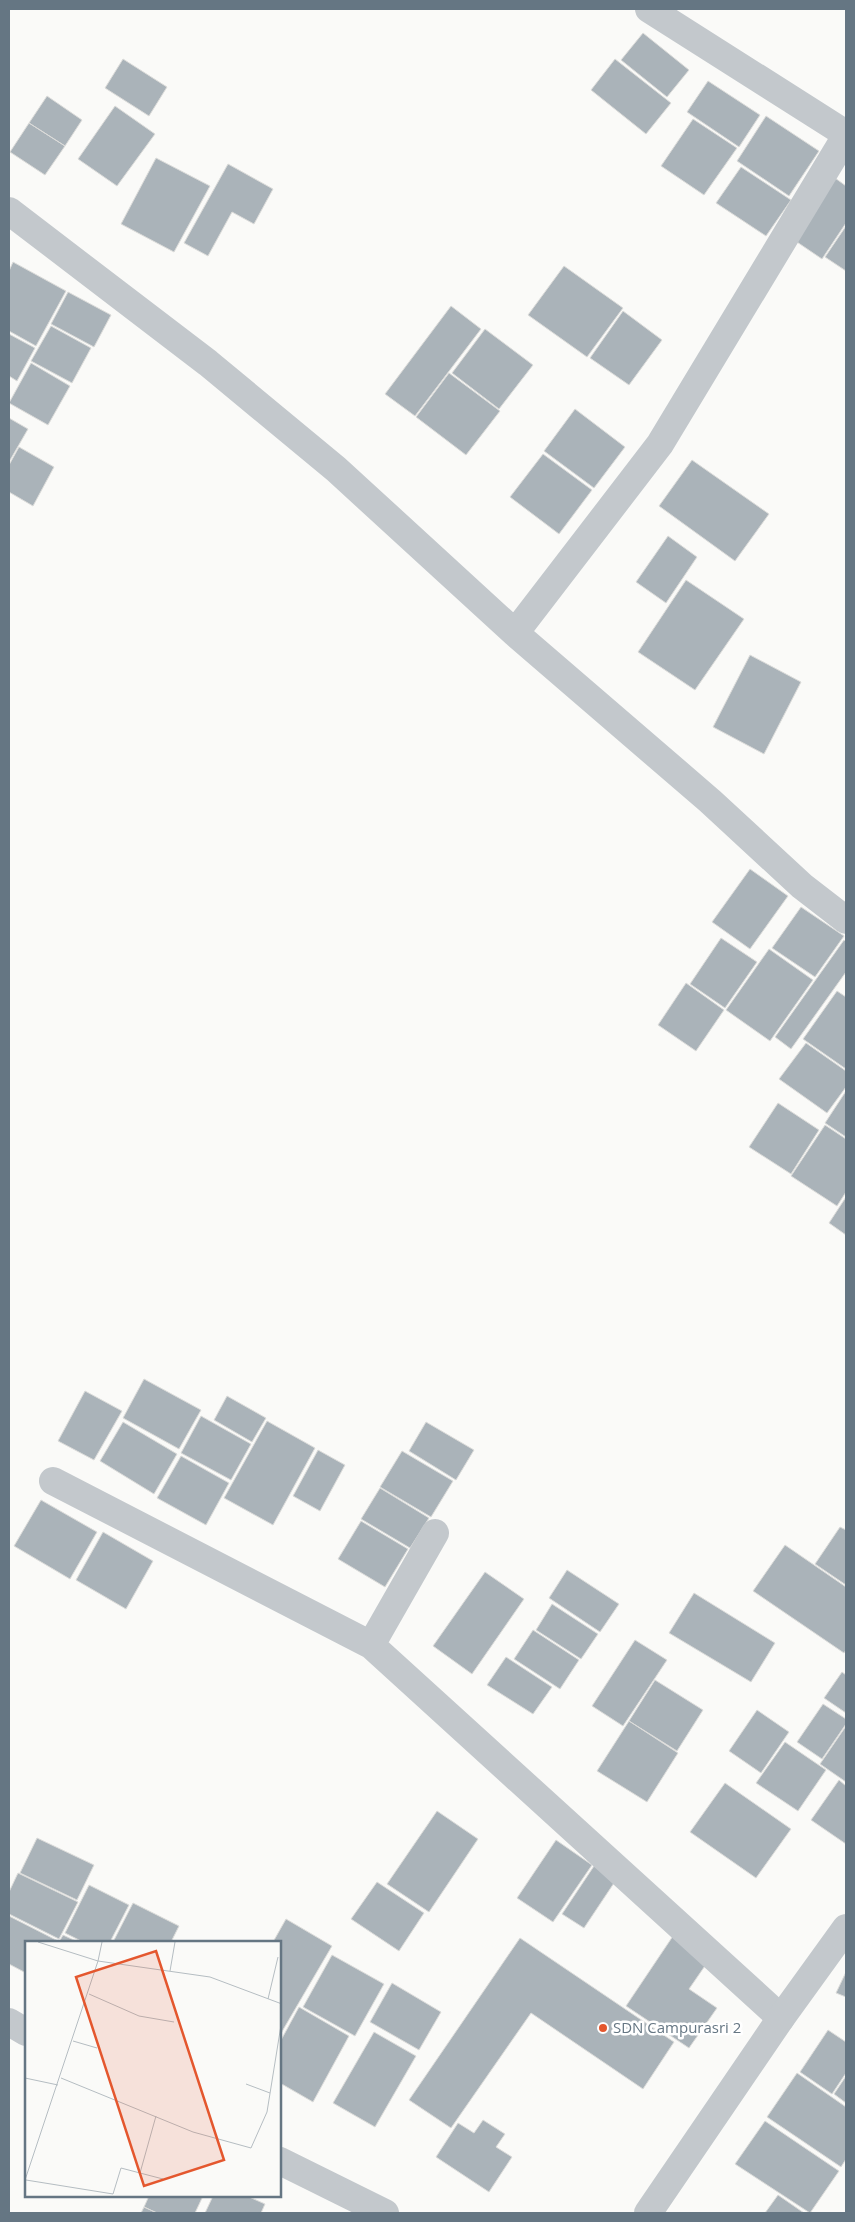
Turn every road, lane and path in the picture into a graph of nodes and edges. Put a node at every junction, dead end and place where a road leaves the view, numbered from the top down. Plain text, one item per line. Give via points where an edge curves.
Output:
1 (649, 9) edge
2 (846, 135) edge
3 (9, 211) edge
4 (515, 633) junction
5 (846, 920) edge
6 (53, 1481) dead end
7 (435, 1533) dead end
8 (371, 1645) junction
9 (846, 1928) edge
10 (781, 2018) junction
11 (9, 2022) edge
12 (25, 2031) edge
13 (281, 2161) edge
14 (385, 2213) edge
15 (648, 2213) edge

1 - 2 street
2 - 4 street via 660,444
3 - 4 street via 216,369 336,469
4 - 5 street via 710,801 802,886
6 - 8 street
7 - 8 street
8 - 10 street
9 - 10 street
10 - 15 street
11 - 12 street
13 - 14 street

